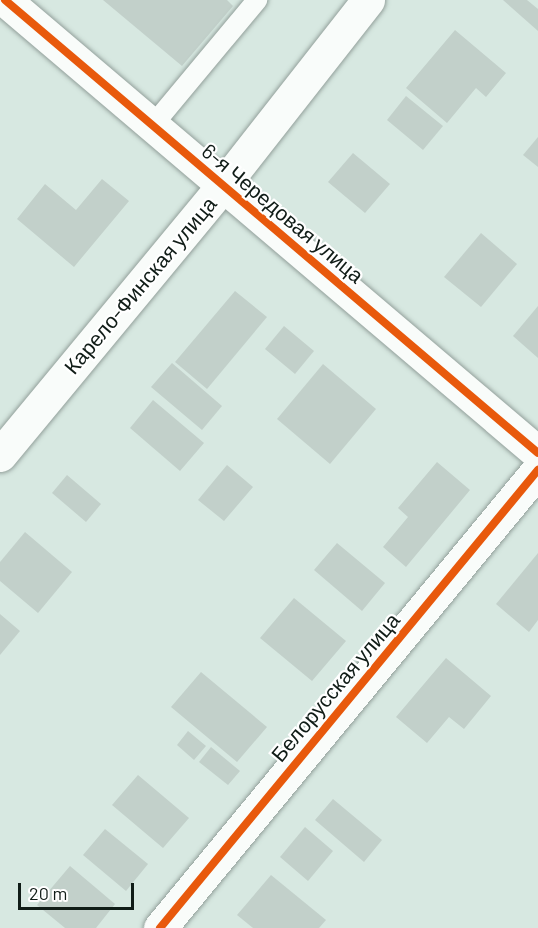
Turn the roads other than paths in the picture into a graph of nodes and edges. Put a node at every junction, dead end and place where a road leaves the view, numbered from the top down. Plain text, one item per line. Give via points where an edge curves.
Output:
1 (5, 0) edge
2 (258, 0) edge
3 (368, 0) edge
4 (153, 125) junction
5 (223, 185) junction
6 (538, 453) edge
7 (0, 455) edge
8 (538, 470) edge
9 (160, 928) edge

1 - 4 street, 6-я Чередовая улица
2 - 4 lane
3 - 5 street, Карело-Финская улица
4 - 5 street, 6-я Чередовая улица
5 - 6 street, 6-я Чередовая улица
5 - 7 street, Карело-Финская улица
8 - 9 street, Белорусская улица

